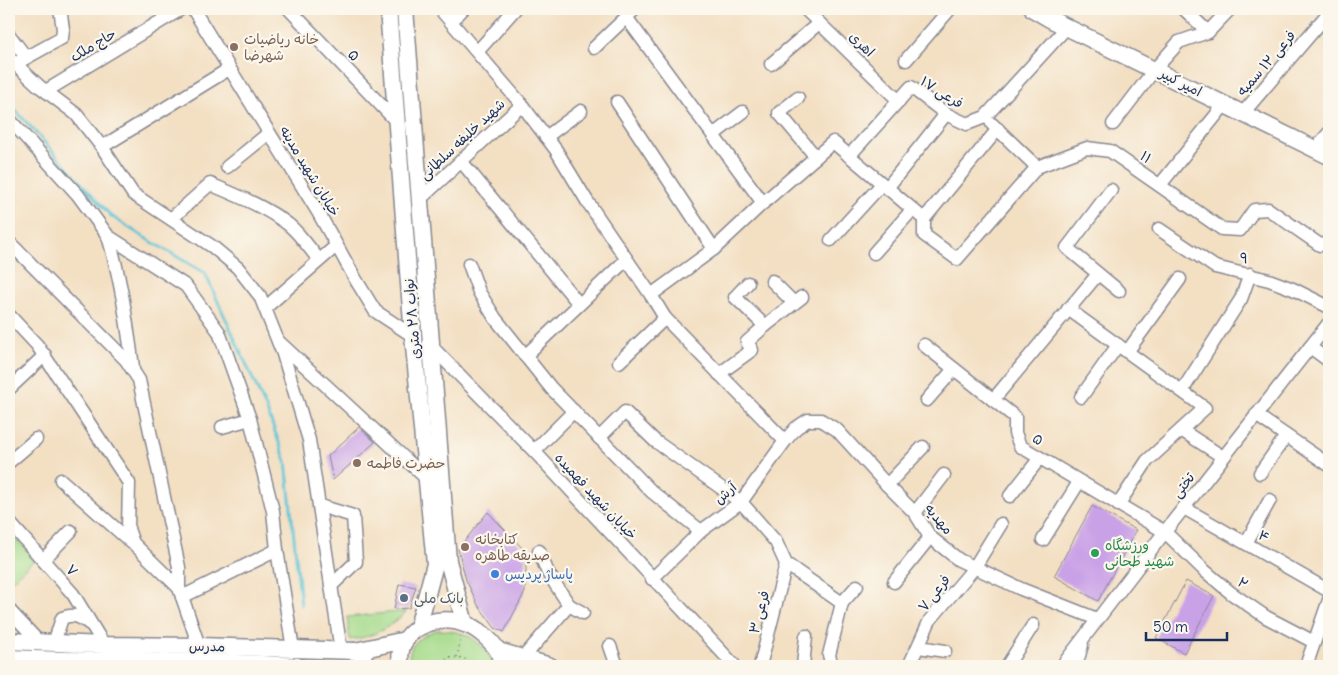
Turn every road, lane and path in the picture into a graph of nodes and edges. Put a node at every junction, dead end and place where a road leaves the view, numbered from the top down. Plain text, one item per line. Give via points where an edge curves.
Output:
1 (60, 9) edge
2 (181, 9) edge
3 (193, 9) edge
4 (289, 9) edge
5 (388, 9) edge
6 (405, 9) edge
7 (440, 9) edge
8 (463, 9) edge
9 (515, 9) edge
10 (807, 9) edge
11 (950, 9) edge
12 (1033, 9) edge
13 (1184, 9) edge
14 (1230, 9) edge
15 (1329, 9) edge
16 (631, 13) edge
17 (451, 22) junction
18 (820, 23) junction
19 (1067, 27) junction
20 (1208, 32) junction
21 (9, 35) edge
22 (594, 48) dead end
23 (477, 52) junction
24 (17, 60) edge
25 (906, 60) dead end
26 (771, 64) dead end
27 (229, 69) junction
28 (1155, 69) junction
29 (46, 91) junction
30 (798, 98) dead end
31 (898, 100) junction
32 (617, 102) dead end
33 (1224, 104) junction
34 (522, 105) junction
35 (581, 111) dead end
36 (743, 112) dead end
37 (1243, 113) junction
38 (946, 114) junction
39 (984, 117) junction
40 (9, 119) edge
41 (397, 122) junction
42 (1113, 124) dead end
43 (998, 129) junction
44 (1329, 132) edge
45 (269, 133) junction
46 (714, 135) junction
47 (546, 137) junction
48 (102, 147) junction
49 (1322, 152) edge
50 (849, 156) junction
51 (816, 158) junction
52 (461, 161) junction
53 (1037, 166) junction
54 (227, 167) dead end
55 (1160, 185) junction
56 (885, 186) junction
57 (1111, 190) dead end
58 (419, 200) junction
59 (763, 203) junction
60 (912, 210) junction
61 (172, 218) junction
62 (924, 219) junction
63 (1160, 229) dead end
64 (108, 236) junction
65 (831, 240) dead end
66 (9, 242) edge
67 (1329, 243) edge
68 (336, 246) junction
69 (714, 249) junction
70 (874, 253) dead end
71 (319, 260) junction
72 (626, 260) junction
73 (469, 264) dead end
74 (1098, 274) junction
75 (1250, 274) junction
76 (1180, 279) dead end
77 (772, 281) dead end
78 (748, 283) dead end
79 (1119, 291) dead end
80 (651, 294) junction
81 (580, 304) junction
82 (265, 308) junction
83 (1329, 308) edge
84 (1068, 309) junction
85 (9, 317) edge
86 (666, 318) junction
87 (1329, 324) edge
88 (765, 326) junction
89 (414, 336) junction
90 (278, 340) junction
91 (924, 345) dead end
92 (432, 347) junction
93 (1310, 347) junction
94 (1123, 348) junction
95 (45, 355) junction
96 (525, 356) junction
97 (1329, 361) edge
98 (619, 362) dead end
99 (954, 369) junction
100 (134, 372) junction
101 (719, 374) junction
102 (9, 389) edge
103 (1182, 391) junction
104 (1081, 397) dead end
105 (927, 400) dead end
106 (993, 400) junction
107 (574, 411) junction
108 (1256, 415) junction
109 (250, 419) junction
110 (808, 420) joint
111 (222, 427) dead end
112 (1181, 430) junction
113 (1286, 436) junction
114 (599, 438) junction
115 (36, 439) dead end
116 (785, 441) junction
117 (923, 447) dead end
118 (534, 451) junction
119 (1223, 457) junction
120 (1040, 458) junction
121 (9, 462) edge
122 (1329, 465) edge
123 (1260, 473) dead end
124 (944, 475) dead end
125 (427, 479) junction
126 (61, 480) dead end
127 (1079, 482) junction
128 (887, 485) junction
129 (1010, 496) dead end
130 (1270, 500) dead end
131 (741, 502) junction
132 (1118, 505) junction
133 (320, 506) junction
134 (1184, 508) junction
135 (915, 513) junction
136 (9, 522) edge
137 (1001, 524) dead end
138 (71, 531) dead end
139 (701, 531) junction
140 (1166, 532) junction
141 (930, 537) junction
142 (1044, 540) dead end
143 (133, 543) junction
144 (1246, 543) junction
145 (278, 550) junction
146 (539, 551) dead end
147 (43, 560) junction
148 (786, 564) junction
149 (974, 568) junction
150 (652, 580) junction
151 (894, 582) dead end
152 (454, 583) junction
153 (332, 585) junction
154 (429, 585) junction
155 (857, 586) dead end
156 (1329, 591) edge
157 (181, 592) junction
158 (1329, 600) edge
159 (842, 603) junction
160 (569, 605) junction
161 (9, 610) edge
162 (583, 613) dead end
163 (1097, 619) junction
164 (465, 624) junction
165 (1033, 625) dead end
166 (418, 627) junction
167 (93, 628) junction
168 (806, 636) dead end
169 (1086, 636) junction
170 (405, 640) junction
171 (9, 641) edge
172 (47, 642) junction
173 (1314, 642) junction
174 (104, 645) junction
175 (199, 646) junction
176 (610, 646) dead end
177 (919, 647) junction
178 (293, 649) junction
179 (348, 651) junction
180 (945, 651) dead end
181 (457, 657) junction
182 (9, 658) edge
183 (501, 659) edge
184 (522, 659) junction
185 (725, 660) edge
186 (68, 664) edge
187 (233, 664) edge
188 (267, 665) edge
189 (289, 666) edge
190 (297, 666) edge
191 (364, 666) edge
192 (401, 666) edge
193 (439, 666) edge
194 (472, 666) edge
195 (550, 666) edge
196 (617, 666) edge
197 (735, 666) edge
198 (760, 666) edge
199 (803, 666) edge
200 (832, 666) edge
201 (909, 666) edge
202 (1007, 666) edge
203 (1062, 666) edge
204 (1076, 666) edge
205 (1306, 666) edge

1 - 24 street via 62,38
2 - 29 street, حاج ملک
3 - 27 street, خیابان شهید مدینه
4 - 41 street, ۵
5 - 41 main road, نواب ۲۸ متری
6 - 58 main road, نواب ۲۸ متری
7 - 17 street, شهید خلیفه سلطانی
8 - 17 street
9 - 23 street
10 - 18 street, اهری
11 - 25 street
12 - 19 main road, امیر کبیر
13 - 20 street
14 - 20 street
15 - 37 street, فرعی ۱۲ سمیه
16 - 22 street
16 - 46 street
17 - 23 street, شهید خلیفه سلطانی
18 - 26 street
18 - 31 street, اهری
19 - 28 main road, امیر کبیر
19 - 39 street
20 - 28 street via 1179,42
21 - 24 street
23 - 34 street, شهید خلیفه سلطانی
24 - 29 street
27 - 45 street, خیابان شهید مدینه
27 - 48 street
28 - 33 main road, امیر کبیر
28 - 42 street
29 - 48 street via 76,114
30 - 51 street via 779,113
31 - 38 street, فرعی ۱۷ via 911,87
31 - 50 street, فرعی ۱۷
32 - 69 street
33 - 37 main road, امیر کبیر
33 - 55 street
34 - 47 street
34 - 52 street, شهید خلیفه سلطانی
35 - 47 street
36 - 46 street
37 - 49 main road, امیر کبیر
38 - 39 street, فرعی ۱۷ via 968,124
38 - 56 street
39 - 43 street
40 - 64 street via 78,195
41 - 89 main road, نواب ۲۸ متری
43 - 53 street
43 - 62 street
44 - 49 street
45 - 54 street
45 - 68 street, خیابان شهید مدینه
46 - 59 street
47 - 72 street
48 - 61 street via 133,194
50 - 51 street via 833,142
50 - 56 street
51 - 59 street
52 - 58 street, شهید خلیفه سلطانی
52 - 81 street
53 - 55 street, ۱۱ via 1087,148 1110,151
53 - 62 street, ۱۱ via 957,259 924,235
55 - 67 street, ۱۱ via 1222,229 1240,230 1254,210 1268,209 1320,244
56 - 60 street
56 - 65 street
57 - 74 street via 1068,248
58 - 92 main road, نواب ۲۸ متری
59 - 69 street
60 - 62 street
60 - 70 street
61 - 71 street via 210,184 290,226
61 - 82 street via 214,246 238,268 260,296
63 - 75 street, ۹ via 1215,267
64 - 100 street via 116,260
64 - 109 street via 186,286 219,332
66 - 100 street via 126,360
68 - 71 street
68 - 89 street, خیابان شهید مدینه via 375,311
69 - 80 street
71 - 82 street
72 - 80 street
72 - 81 street
73 - 96 street via 479,292
74 - 79 street
74 - 84 street
75 - 83 street, ۹ via 1293,289
75 - 103 street via 1241,300
76 - 94 street
77 - 88 street via 798,300
78 - 88 street via 735,297
80 - 86 street
81 - 96 street
82 - 90 street
84 - 94 street
84 - 106 street
85 - 95 street
86 - 98 street
86 - 101 street
87 - 93 street, تختی
88 - 101 street via 748,342 752,350
89 - 125 main road, نواب ۲۸ متری
90 - 125 street
90 - 133 street via 309,440
91 - 99 street, ۵
92 - 118 street, خیابان شهید فهمیده
92 - 152 main road, نواب ۲۸ متری via 448,561
93 - 97 street
93 - 108 street, تختی
94 - 103 street
94 - 104 street
95 - 102 street
95 - 143 street via 130,483 128,529
96 - 107 street
99 - 105 street
99 - 106 street, ۵
100 - 157 street via 139,380 179,567
101 - 116 street
103 - 112 street via 1205,408
106 - 120 street, ۵ via 1015,417 1015,433 1020,446
107 - 114 street
107 - 118 street
108 - 113 street
108 - 119 street, تختی
109 - 111 street
109 - 145 street via 273,511
110 - 116 street, آرش
110 - 128 street, مهدیه via 821,420 837,430
112 - 119 street
112 - 132 street via 1147,461
113 - 122 street
113 - 123 street
114 - 131 street via 625,412 655,441
114 - 139 street via 652,492
115 - 121 street
116 - 131 street, آرش
117 - 128 street
118 - 150 street, خیابان شهید فهمیده
119 - 134 street, تختی
120 - 127 street, ۵
120 - 129 street
124 - 135 street
125 - 154 main road, نواب ۲۸ متری via 435,564
126 - 143 street
127 - 132 street, ۵
127 - 142 street
128 - 135 street, مهدیه
130 - 144 street
131 - 139 street, آرش
131 - 148 street via 776,542
132 - 140 street, ۵
133 - 153 street
133 - 153 street via 354,516 356,562
134 - 140 street, تختی
134 - 144 street, ۴
135 - 141 street, مهدیه
136 - 147 street, ۷
137 - 149 street, فرعی ۷
138 - 147 street
139 - 150 street, آرش
140 - 163 street, تختی
140 - 173 street, ۲ via 1231,594
141 - 149 street, مهدیه via 958,560
141 - 151 street
143 - 157 street
144 - 156 street, ۴
145 - 157 street
145 - 178 street
146 - 160 street via 548,573
147 - 167 street, ۷ via 73,594
148 - 159 street
148 - 198 street, فرعی ۳
149 - 163 street, مهدیه
149 - 177 street, فرعی ۷ via 930,620
150 - 185 street, خیابان شهید فهمیده
152 - 154 main road via 444,591 436,591
152 - 164 main road, نواب ۲۸ متری
153 - 179 street
154 - 166 main road, نواب ۲۸ متری
155 - 159 street
157 - 175 street
158 - 173 street
159 - 200 street via 829,655
160 - 162 street
160 - 184 street
161 - 172 street
163 - 169 street, تختی
164 - 166 main road via 435,621
164 - 181 path
164 - 183 main road via 477,631
165 - 202 street
166 - 170 main road
167 - 172 street via 80,617 69,615 62,618
167 - 174 street, ۷
168 - 199 street
169 - 203 street, تختی
169 - 204 street
170 - 179 main road, مدرس
170 - 192 main road
171 - 172 main road, مدرس
172 - 174 main road, مدرس
173 - 205 street
174 - 175 main road, مدرس
175 - 178 main road, مدرس
176 - 196 street
177 - 180 street
177 - 201 street, فرعی ۷
178 - 179 main road, مدرس
179 - 191 main road via 361,654
181 - 193 path via 450,656
181 - 194 path via 464,658
182 - 186 main road, مدرس
183 - 184 main road
184 - 195 main road
185 - 197 street, خیابان شهید فهمیده
186 - 187 main road, مدرس
187 - 188 main road, مدرس
188 - 189 main road, مدرس
189 - 190 main road, مدرس

